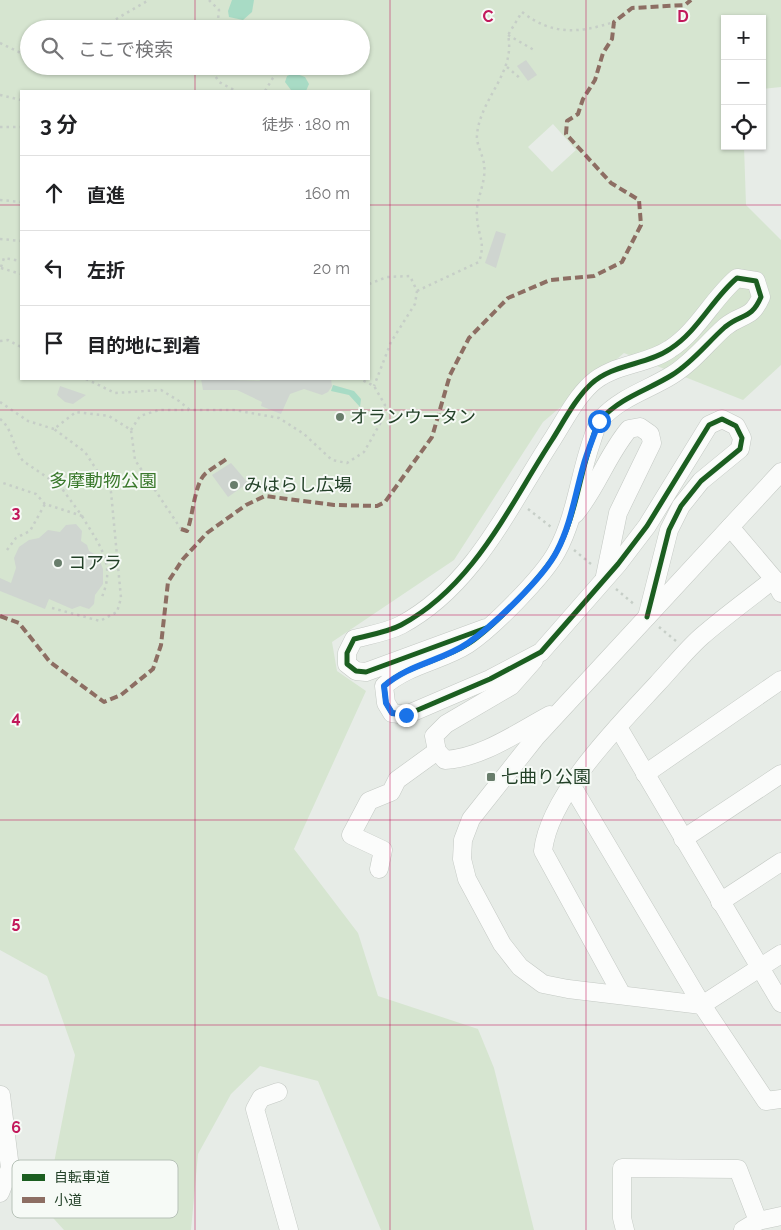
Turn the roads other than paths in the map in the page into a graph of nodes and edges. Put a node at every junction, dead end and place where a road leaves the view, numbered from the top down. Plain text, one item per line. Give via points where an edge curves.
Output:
1 (781, 472) edge
2 (570, 520) junction
3 (730, 527) junction
4 (608, 582) junction
5 (777, 586) edge
6 (641, 612) junction
7 (486, 628) junction
8 (541, 652) junction
9 (781, 680) edge
10 (563, 707) junction
11 (618, 727) junction
12 (437, 751) junction
13 (645, 774) junction
14 (781, 774) edge
15 (572, 786) junction
16 (683, 839) junction
17 (781, 862) edge
18 (379, 868) dead end
19 (720, 902) junction
20 (781, 954) edge
21 (759, 969) junction
22 (622, 996) junction
23 (781, 1003) edge
24 (702, 1005) junction
25 (278, 1092) dead end
26 (1, 1095) edge
27 (781, 1099) edge
28 (0, 1193) edge
29 (781, 1216) edge
30 (750, 1225) edge
31 (289, 1230) edge
32 (625, 1230) edge

1 - 3 street
2 - 4 street via 584,504 616,445 629,429 640,427 650,434 652,443 645,462 618,513
2 - 7 street via 557,552 533,582
2 - 7 street via 583,466 599,421 616,404 672,375 727,326 755,310 761,297 756,281 738,278 670,350 592,383 575,404 469,568 432,606 400,626 354,639 347,653 347,664 356,671 366,672
3 - 5 street
3 - 6 street
4 - 6 street via 647,526 709,425 722,419 736,426 742,438 740,449 702,481 681,506 669,530
4 - 8 street
5 - 11 street via 701,637
6 - 10 street
7 - 8 street via 468,644 397,674 384,686 386,703 392,713 406,715 436,703
8 - 12 street via 511,686 446,724 434,736
9 - 13 street
10 - 12 street via 496,744 458,759 445,760
10 - 22 street via 472,819 463,840 462,859 467,879 493,928 520,967 543,984
11 - 13 street
11 - 15 street
12 - 18 street via 397,780 391,792 369,801 350,835 383,850
13 - 16 street
14 - 16 street
15 - 22 street via 544,834 543,851
15 - 24 street
16 - 19 street
17 - 19 street
19 - 21 street
20 - 21 street
21 - 23 street
21 - 24 street
22 - 24 street
24 - 27 street via 766,1101
25 - 31 street via 261,1098 256,1108
26 - 28 street via 10,1168
29 - 30 street
30 - 32 street via 738,1169 622,1168

